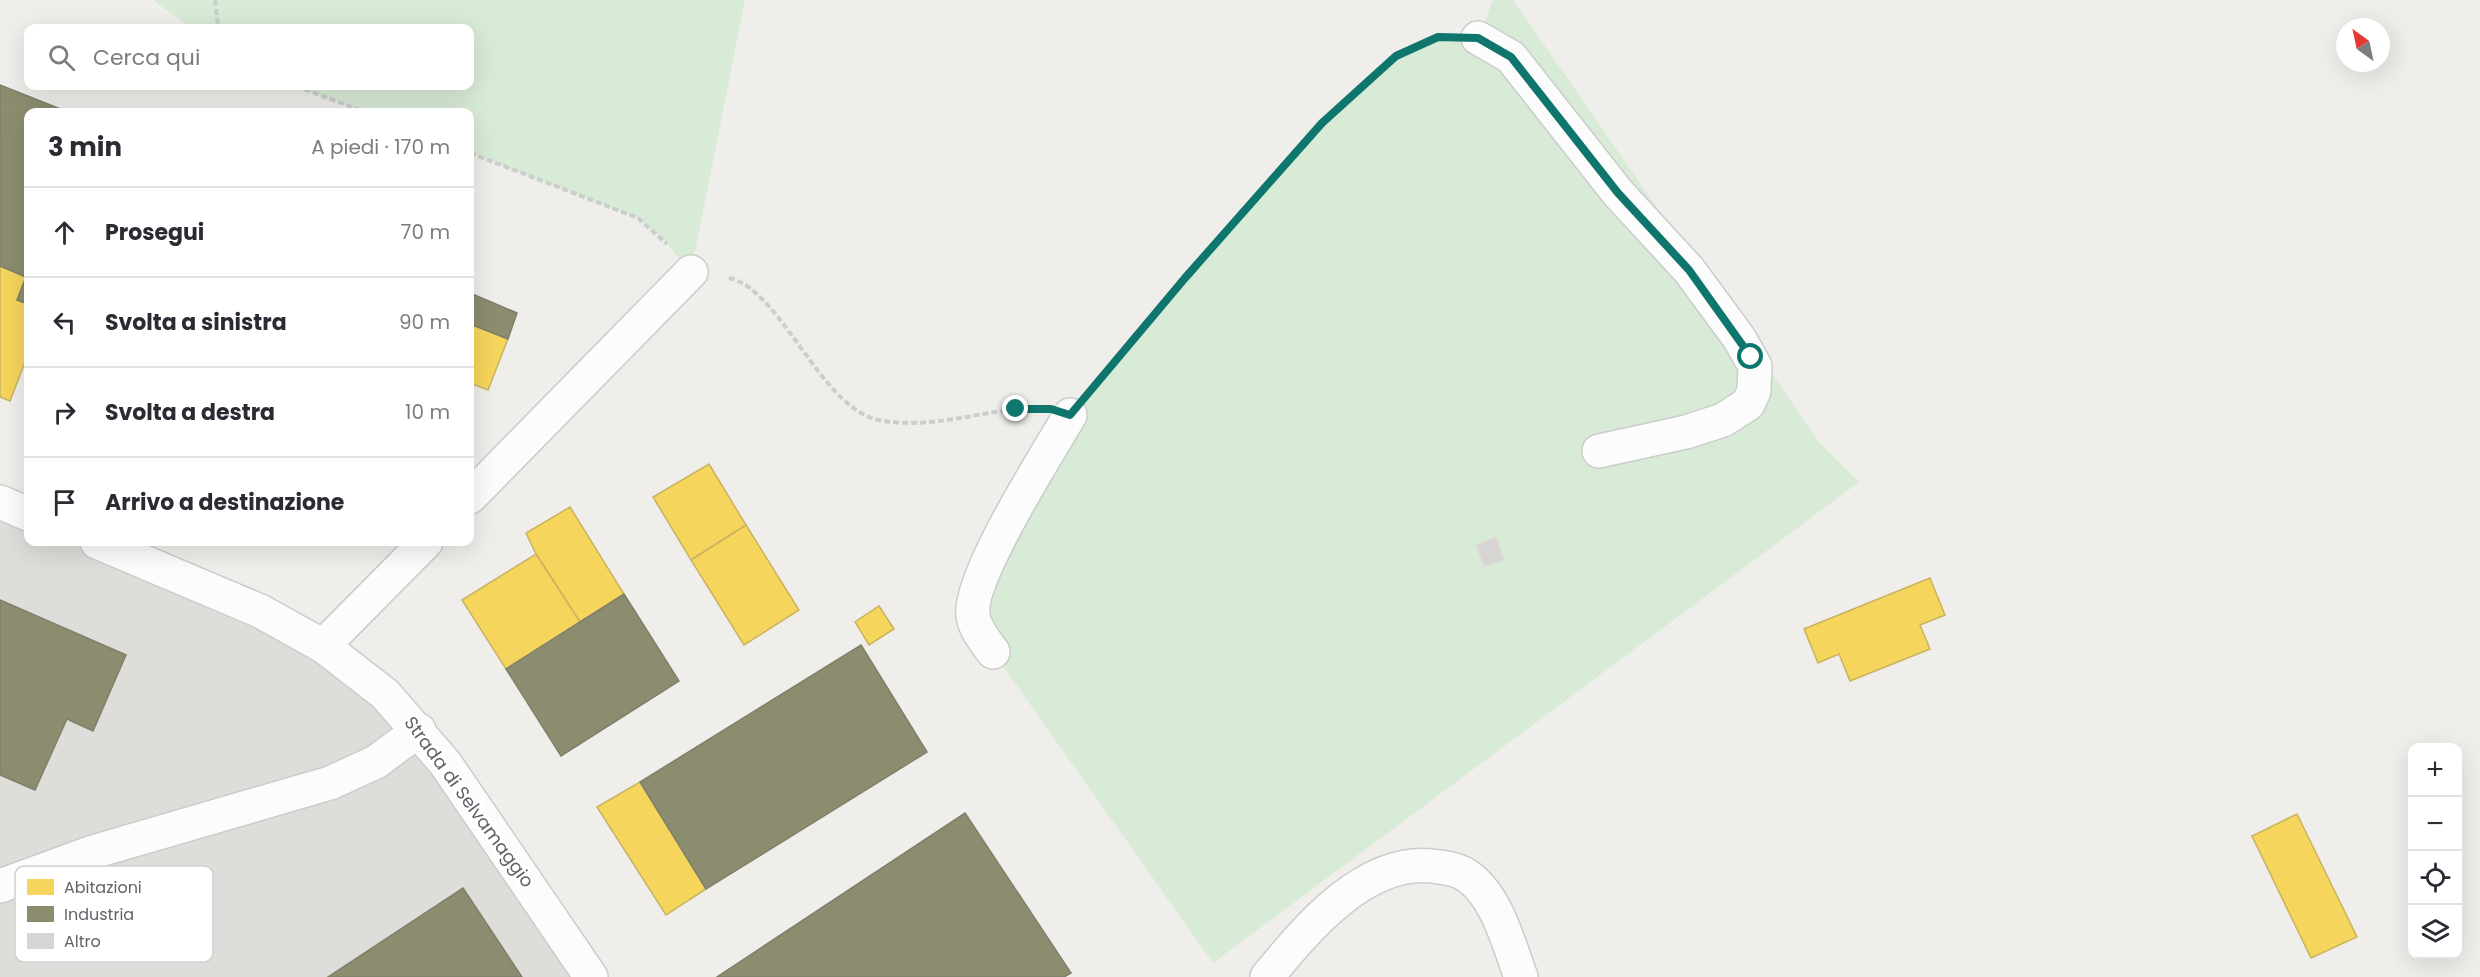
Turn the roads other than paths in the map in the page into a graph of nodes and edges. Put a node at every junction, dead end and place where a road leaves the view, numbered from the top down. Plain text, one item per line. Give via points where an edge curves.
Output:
1 (1478, 38) road end
2 (691, 272) road end
3 (1070, 415) road end
4 (1599, 451) dead end
5 (474, 493) edge
6 (0, 502) edge
7 (24, 512) edge
8 (106, 546) edge
9 (422, 546) edge
10 (323, 646) junction
11 (993, 652) dead end
12 (419, 730) junction
13 (55, 866) edge
14 (15, 881) edge
15 (0, 886) edge
16 (591, 977) edge
17 (1267, 977) edge
18 (1521, 977) edge

1 - 4 street via 1511,57 1618,193 1689,270 1755,366 1755,384 1748,404 1723,420
2 - 5 street
3 - 11 street via 987,560 976,589 973,617
6 - 7 street
8 - 10 street, Strada di Selvamaggio via 260,611
9 - 10 street
10 - 12 street, Strada di Selvamaggio via 385,694
12 - 13 street via 376,762 330,783
12 - 16 street, Strada di Selvamaggio
14 - 15 street
17 - 18 street via 1293,945 1345,895 1379,876 1415,864 1453,869 1468,876 1481,889 1497,914

